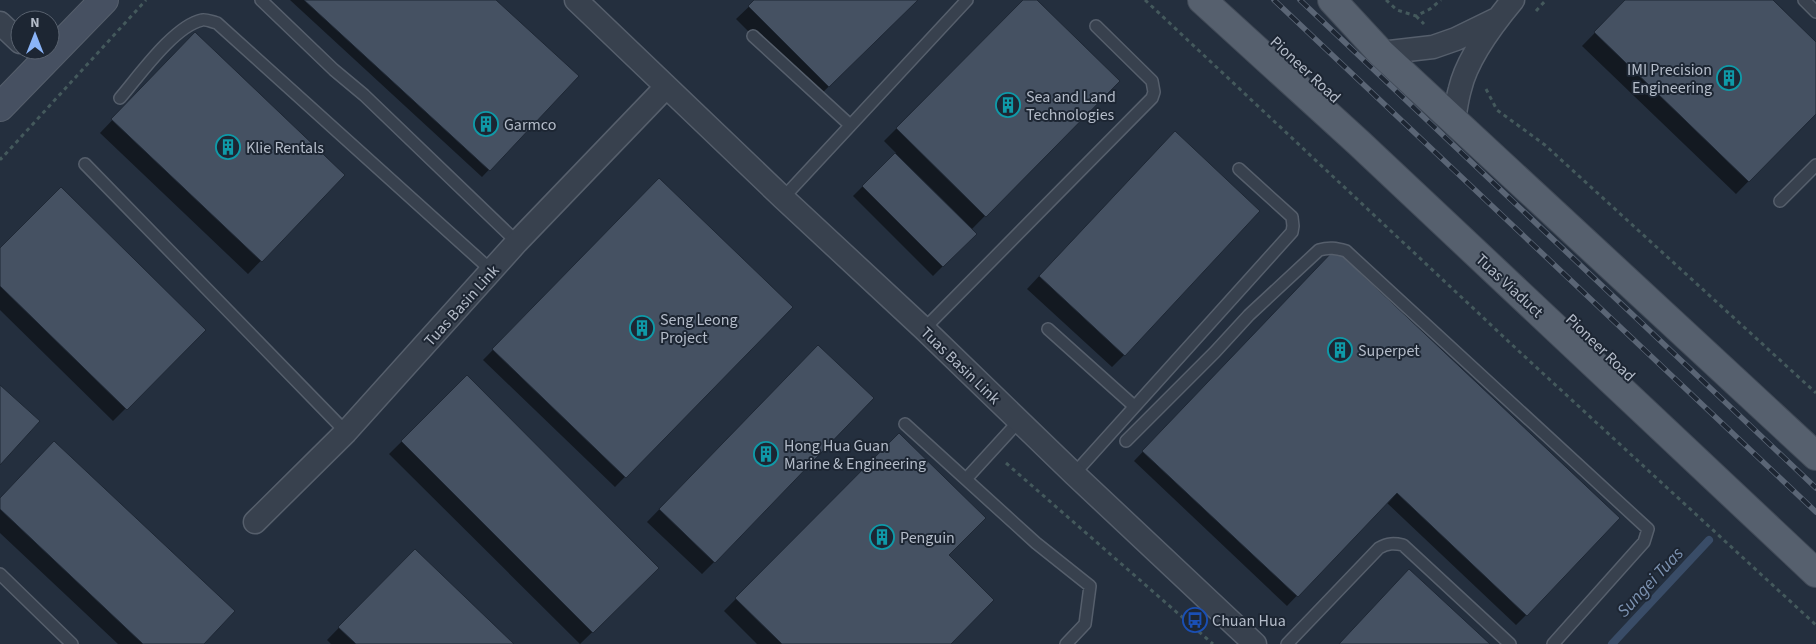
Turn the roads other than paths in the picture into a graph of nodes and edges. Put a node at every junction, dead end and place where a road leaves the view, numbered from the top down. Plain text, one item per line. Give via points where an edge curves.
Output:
1 (104, 0) edge
2 (261, 0) edge
3 (576, 0) edge
4 (967, 0) edge
5 (1202, 0) edge
6 (1231, 0) edge
7 (1332, 0) edge
8 (1513, 0) edge
9 (1804, 0) edge
10 (1816, 12) edge
11 (1498, 18) junction
12 (0, 23) edge
13 (1096, 26) dead end
14 (10, 32) edge
15 (60, 36) edge
16 (753, 36) dead end
17 (1381, 53) junction
18 (32, 60) edge
19 (666, 88) junction
20 (120, 98) dead end
21 (0, 108) edge
22 (1454, 119) junction
23 (850, 125) junction
24 (85, 164) dead end
25 (1816, 165) edge
26 (1239, 169) dead end
27 (783, 198) junction
28 (1780, 201) dead end
29 (517, 242) junction
30 (492, 271) junction
31 (924, 329) junction
32 (1048, 329) dead end
33 (1134, 406) junction
34 (1020, 421) junction
35 (905, 424) dead end
36 (346, 432) junction
37 (1126, 440) dead end
38 (1816, 456) edge
39 (1074, 474) junction
40 (966, 479) junction
41 (255, 522) dead end
42 (1816, 552) edge
43 (1816, 573) edge
44 (0, 574) edge
45 (72, 644) edge
46 (1066, 644) edge
47 (1256, 644) edge
48 (1287, 644) edge
49 (1510, 644) edge
50 (1553, 644) edge

1 - 15 street
2 - 29 lane
3 - 19 street, Tuas Basin Link
4 - 23 lane
5 - 43 main road, Tuas Viaduct
6 - 42 main road, Pioneer Road
7 - 17 main road
8 - 11 street
9 - 10 lane
11 - 17 street via 1433,47
11 - 22 street via 1460,88
12 - 14 street
13 - 31 lane via 1152,81 1152,98
16 - 23 lane
17 - 22 main road
18 - 21 street
19 - 27 street, Tuas Basin Link
19 - 29 street, Tuas Basin Link
20 - 30 lane via 176,33 204,19 217,23
22 - 38 main road
23 - 27 lane
24 - 36 lane
25 - 28 lane
26 - 33 lane via 1292,217 1292,232
27 - 31 street, Tuas Basin Link
29 - 30 street, Tuas Basin Link
30 - 36 street, Tuas Basin Link
31 - 34 street, Tuas Basin Link
32 - 33 lane
33 - 39 lane
34 - 39 street, Tuas Basin Link
34 - 40 lane
35 - 40 lane
36 - 41 street, Tuas Basin Link
37 - 50 lane via 1249,315 1319,250 1334,248 1346,251 1648,529 1644,542
39 - 47 street, Tuas Basin Link
40 - 46 lane via 1036,543 1090,586 1085,624
44 - 45 lane
48 - 49 lane via 1379,548 1394,543 1403,545

